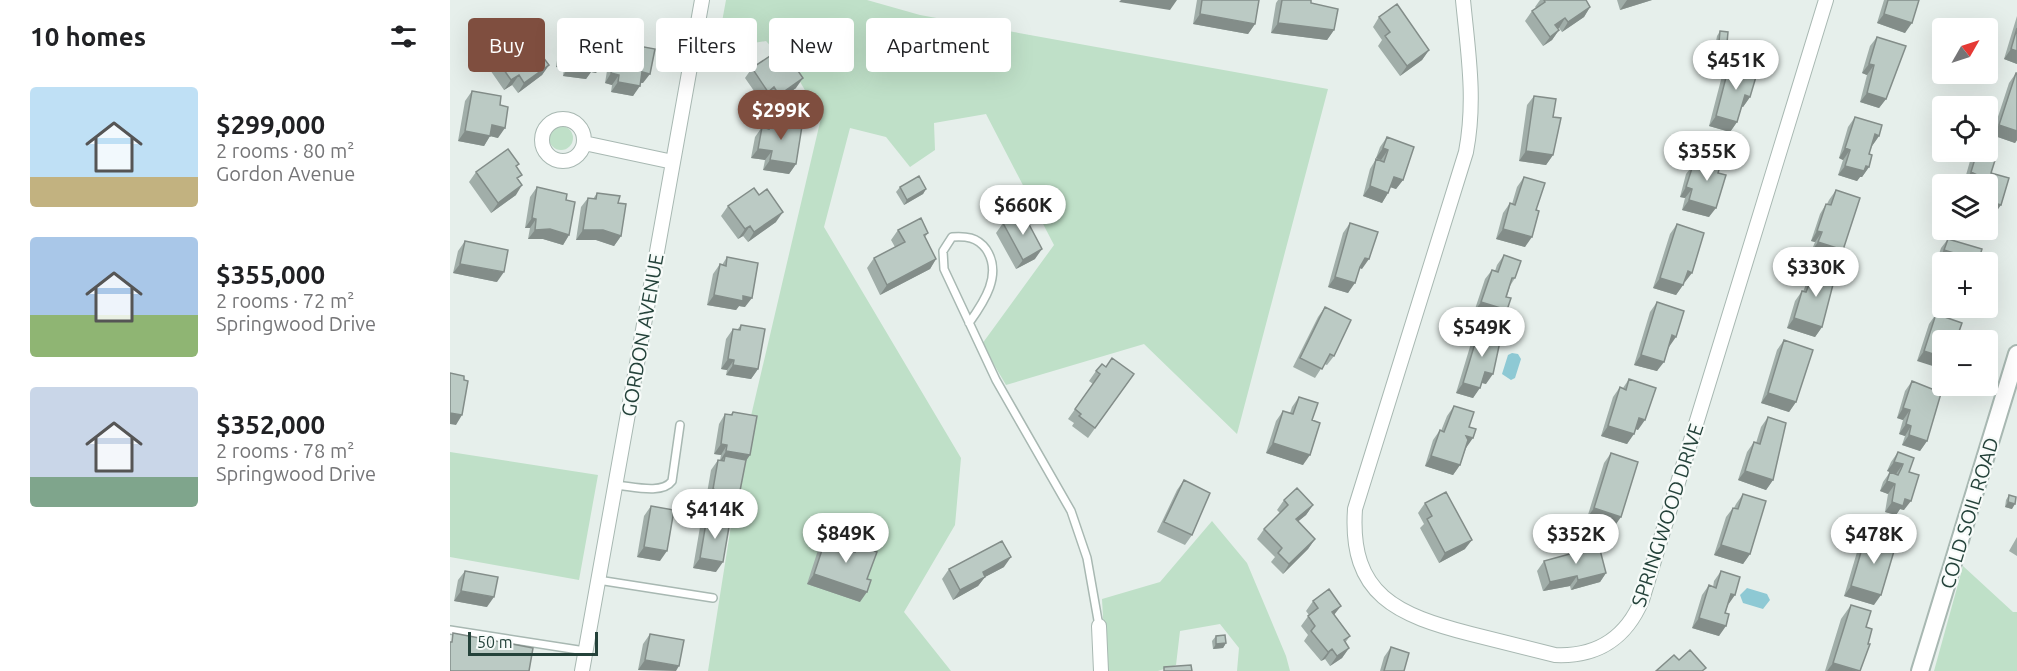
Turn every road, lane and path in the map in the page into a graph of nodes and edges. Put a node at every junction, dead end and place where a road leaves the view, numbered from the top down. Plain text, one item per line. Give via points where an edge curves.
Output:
1 (702, 0) edge
2 (1463, 0) edge
3 (1826, 0) edge
4 (584, 143) dead end
5 (673, 162) junction
6 (969, 322) junction
7 (2017, 354) edge
8 (680, 425) dead end
9 (615, 485) junction
10 (598, 579) junction
11 (714, 598) dead end
12 (1099, 626) joint
13 (450, 630) edge
14 (585, 651) junction
15 (582, 671) edge
16 (1101, 671) edge
17 (1920, 671) edge

1 - 5 street, GORDON AVENUE
2 - 3 street, SPRINGWOOD DRIVE via 1473,93 1470,133 1355,509 1357,552 1376,589 1407,615 1555,655 1574,656 1611,642 1625,630 1642,600
4 - 5 street
5 - 9 street, GORDON AVENUE
6 - 6 lane via 944,269 942,251 952,237 968,236 982,244 992,259 992,278 984,302
6 - 12 lane via 996,380 1071,511 1087,558
7 - 17 street, COLD SOIL ROAD
8 - 9 lane via 669,485
9 - 10 street, GORDON AVENUE
10 - 11 lane
10 - 14 street, GORDON AVENUE
12 - 16 street
13 - 14 lane
14 - 15 street, GORDON AVENUE

